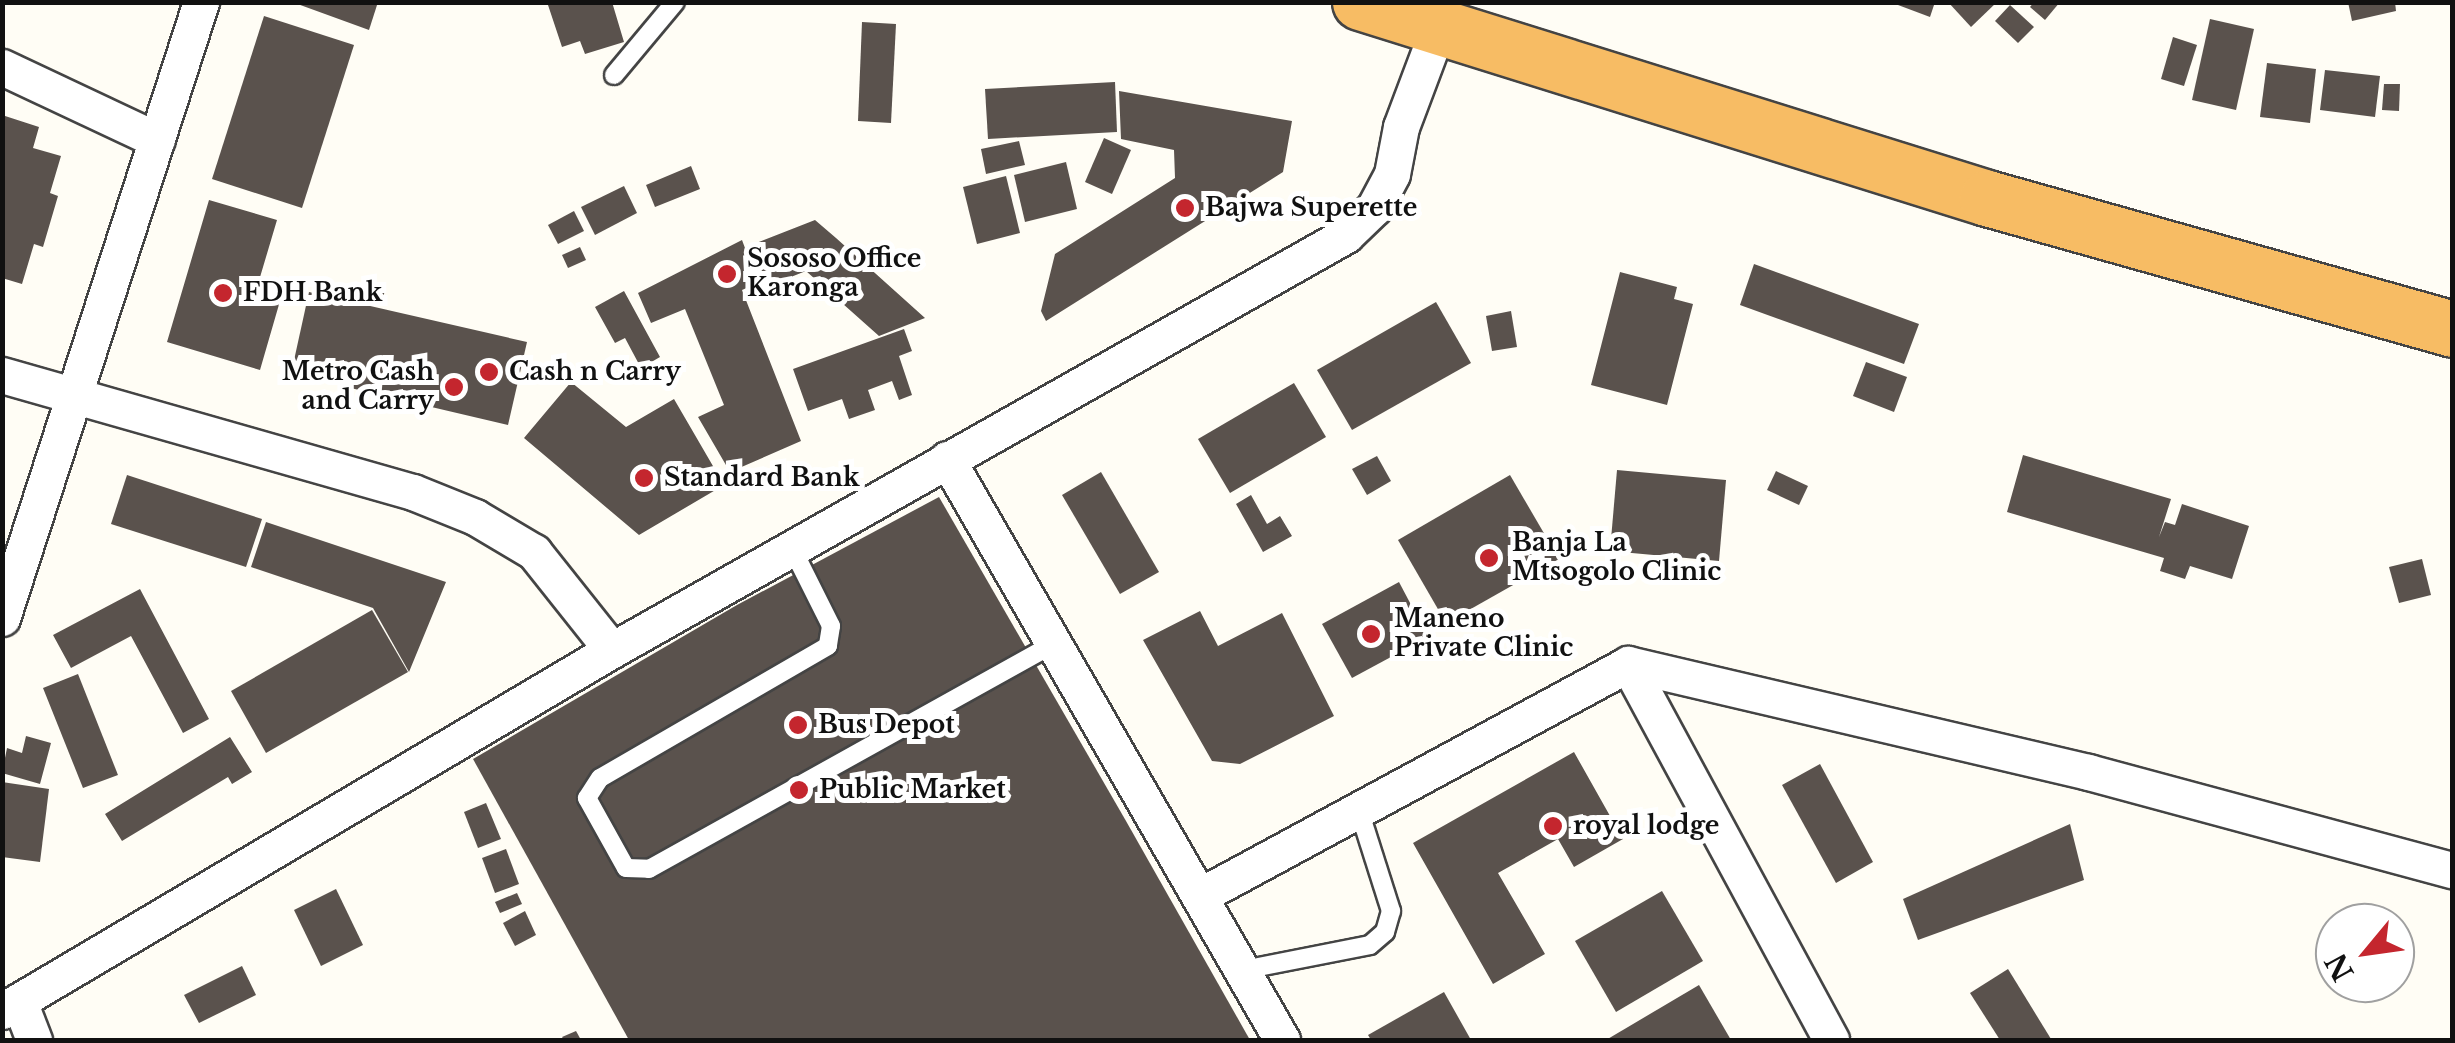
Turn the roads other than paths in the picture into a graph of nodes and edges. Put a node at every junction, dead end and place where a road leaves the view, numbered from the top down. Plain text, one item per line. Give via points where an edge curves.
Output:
1 (201, 2) edge
2 (675, 2) edge
3 (1360, 2) edge
4 (1437, 31) junction
5 (2, 67) edge
6 (614, 75) dead end
7 (157, 140) junction
8 (2452, 329) edge
9 (2, 376) edge
10 (78, 398) junction
11 (948, 459) junction
12 (793, 550) junction
13 (2, 618) edge
14 (1054, 644) junction
15 (612, 650) junction
16 (1628, 664) junction
17 (1359, 810) junction
18 (2452, 870) edge
19 (1203, 894) junction
20 (1243, 970) junction
21 (11, 1006) edge
22 (34, 1040) edge
23 (1282, 1040) edge
24 (1832, 1040) edge

1 - 7 street
2 - 6 lane
3 - 4 highway
4 - 8 highway via 1986,198
4 - 11 street via 1401,127 1392,174 1374,208 1346,235
5 - 7 street
7 - 10 street
9 - 10 street
10 - 13 street
10 - 15 street via 413,492 475,516 534,552
11 - 12 street
11 - 14 street
12 - 14 lane via 831,626 828,646 600,778 587,798 626,868 648,870
12 - 15 street
14 - 19 street
15 - 21 street
16 - 17 street
16 - 18 street via 2088,772
16 - 24 street
17 - 19 street
17 - 20 lane via 1391,912 1385,932 1370,946
19 - 20 street
20 - 23 street
21 - 22 street

